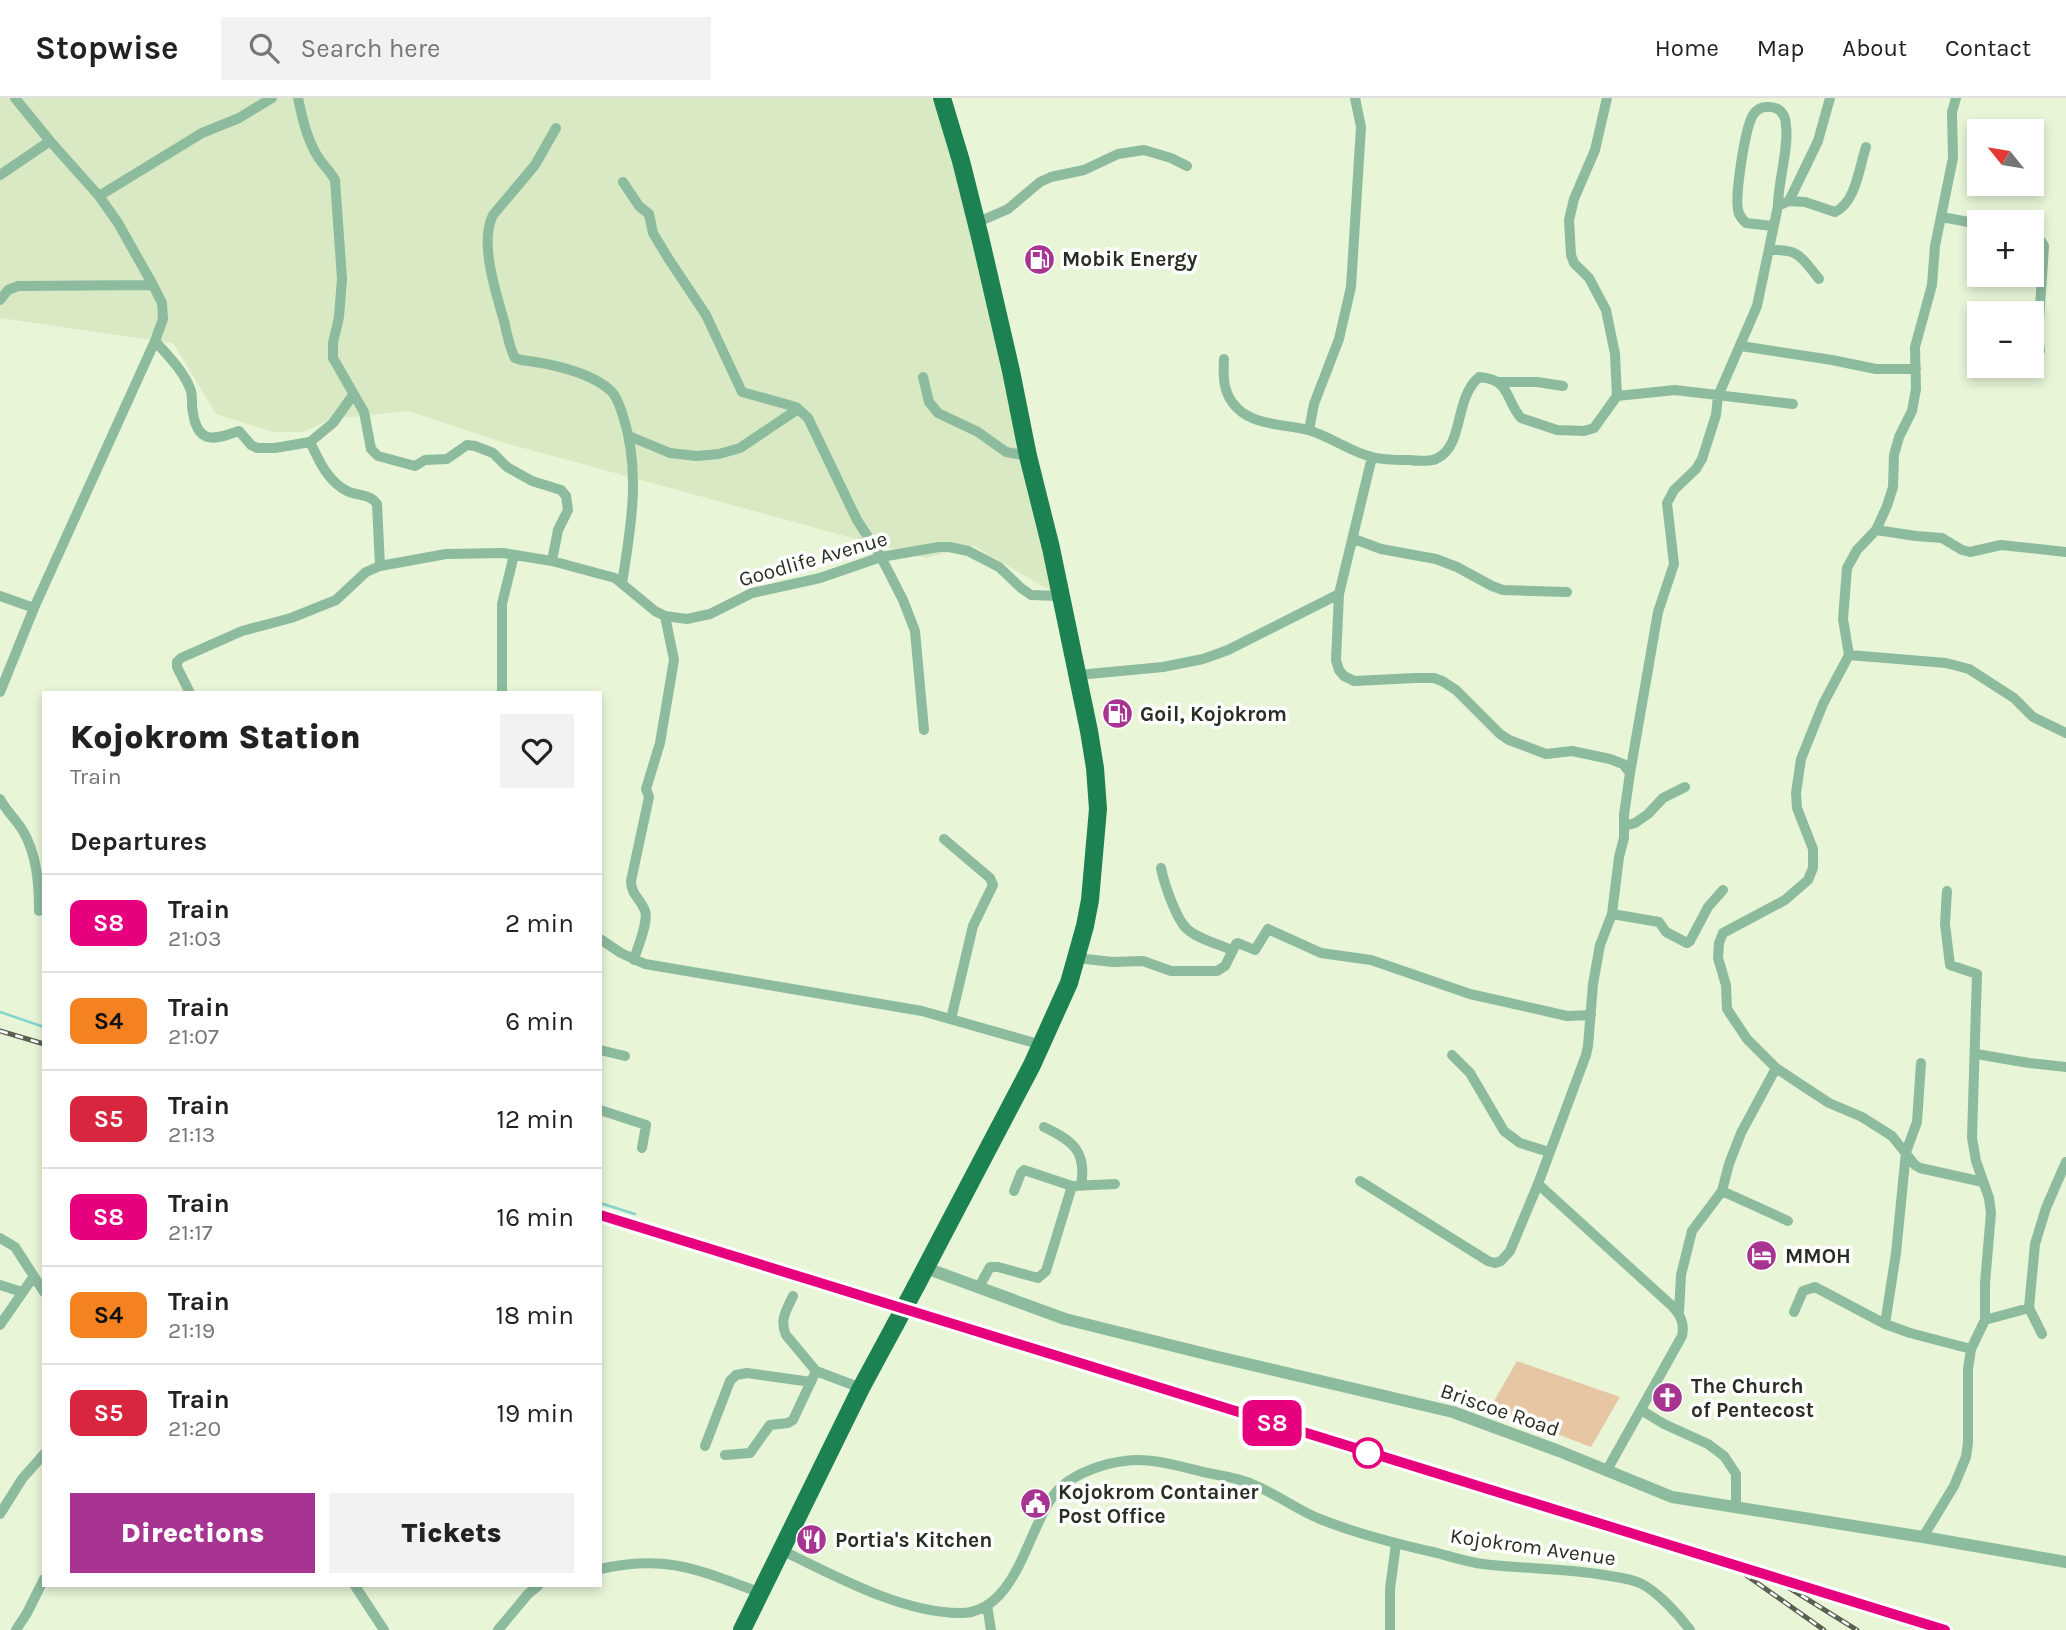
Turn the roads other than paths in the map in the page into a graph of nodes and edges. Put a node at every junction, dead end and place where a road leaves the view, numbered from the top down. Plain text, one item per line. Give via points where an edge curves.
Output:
1 (16, 98) edge
2 (272, 98) edge
3 (298, 98) edge
4 (942, 98) edge
5 (1355, 98) edge
6 (1607, 98) edge
7 (1830, 98) edge
8 (1956, 98) edge
9 (556, 128) dead end
10 (50, 141) junction
11 (1866, 147) dead end
12 (1187, 166) dead end
13 (0, 176) edge
14 (623, 182) dead end
15 (99, 196) junction
16 (1789, 201) junction
17 (1778, 206) junction
18 (1942, 217) junction
19 (1967, 222) edge
20 (976, 223) junction
21 (1773, 226) junction
22 (1770, 250) junction
23 (1819, 279) dead end
24 (153, 285) junction
25 (0, 300) edge
26 (155, 341) junction
27 (1741, 346) junction
28 (1224, 359) dead end
29 (1916, 369) junction
30 (923, 377) dead end
31 (1499, 382) junction
32 (1563, 386) dead end
33 (353, 395) junction
34 (1617, 396) junction
35 (1717, 396) junction
36 (1793, 404) dead end
37 (798, 409) junction
38 (1309, 430) junction
39 (629, 436) junction
40 (310, 442) junction
41 (1028, 456) junction
42 (1372, 457) junction
43 (1876, 530) junction
44 (1354, 538) junction
45 (2066, 552) edge
46 (514, 555) junction
47 (881, 557) junction
48 (552, 561) junction
49 (380, 566) junction
50 (622, 583) junction
51 (1567, 592) dead end
52 (1339, 594) junction
53 (0, 596) edge
54 (1061, 596) junction
55 (34, 608) junction
56 (665, 616) junction
57 (1849, 655) junction
58 (1078, 675) junction
59 (189, 691) edge
60 (502, 691) edge
61 (0, 692) edge
62 (924, 730) dead end
63 (2066, 733) edge
64 (1630, 773) junction
65 (1685, 787) dead end
66 (0, 799) edge
67 (4, 812) edge
68 (1625, 826) junction
69 (944, 839) dead end
70 (1161, 868) dead end
71 (1723, 890) dead end
72 (1947, 891) dead end
73 (39, 911) dead end
74 (1612, 914) junction
75 (602, 940) edge
76 (1232, 950) junction
77 (1077, 958) junction
78 (634, 960) junction
79 (1591, 1015) junction
80 (951, 1019) junction
81 (1042, 1045) junction
82 (602, 1050) edge
83 (1976, 1054) junction
84 (1452, 1055) dead end
85 (625, 1056) dead end
86 (1921, 1063) dead end
87 (2066, 1067) edge
88 (1776, 1068) junction
89 (602, 1111) edge
90 (1044, 1127) dead end
91 (642, 1148) dead end
92 (1549, 1152) junction
93 (1906, 1152) junction
94 (2066, 1162) edge
95 (1360, 1181) dead end
96 (1983, 1182) junction
97 (1115, 1184) dead end
98 (1538, 1184) junction
99 (1077, 1186) junction
100 (2066, 1188) edge
101 (2053, 1190) junction
102 (1014, 1191) dead end
103 (1723, 1191) junction
104 (1788, 1221) dead end
105 (0, 1238) edge
106 (926, 1268) junction
107 (34, 1276) junction
108 (0, 1285) edge
109 (978, 1287) junction
110 (42, 1289) edge
111 (22, 1292) junction
112 (793, 1296) dead end
113 (2029, 1308) junction
114 (1794, 1312) dead end
115 (1679, 1313) junction
116 (1984, 1320) junction
117 (1885, 1324) junction
118 (0, 1325) edge
119 (2042, 1334) dead end
120 (1971, 1349) junction
121 (816, 1371) junction
122 (811, 1382) junction
123 (861, 1388) junction
124 (1641, 1410) junction
125 (705, 1446) dead end
126 (725, 1455) dead end
127 (42, 1456) edge
128 (1607, 1470) junction
129 (1736, 1506) junction
130 (0, 1514) edge
131 (1923, 1537) junction
132 (1396, 1544) junction
133 (781, 1550) junction
134 (2066, 1562) edge
135 (602, 1569) edge
136 (42, 1583) edge
137 (356, 1587) edge
138 (536, 1587) edge
139 (761, 1593) junction
140 (987, 1605) junction
141 (16, 1630) edge
142 (384, 1630) edge
143 (498, 1630) edge
144 (742, 1630) edge
145 (991, 1630) edge
146 (1390, 1630) edge
147 (1690, 1630) edge

1 - 10 street
2 - 15 street via 202,133
3 - 33 street via 318,156 335,180 342,279 333,358
4 - 20 highway
5 - 38 street via 1361,127 1351,287
6 - 34 street via 1595,150 1574,199 1569,232 1574,263 1589,278 1606,310
7 - 16 street via 1818,141
8 - 18 street via 1953,158
9 - 39 street via 535,166 489,223 492,277 515,358 560,366 599,382 618,399
10 - 13 street
10 - 15 street
11 - 16 street via 1843,209 1835,212
12 - 20 street via 1144,150 1118,154 1084,170 1040,182 1008,209
14 - 37 street via 649,214 653,233 706,315 743,392
15 - 24 street
16 - 17 street
17 - 21 street
17 - 21 street via 1787,132 1785,117 1769,106 1754,114 1748,128 1737,208 1746,223
18 - 19 street
18 - 29 street via 1933,285 1915,347
20 - 41 highway
21 - 22 street
22 - 23 street via 1795,252
22 - 27 street via 1757,306
24 - 25 street via 18,286
24 - 26 street via 162,303 163,319
26 - 40 street via 179,368 191,392 196,427 205,436 214,439 239,432 257,448
26 - 55 street
27 - 29 street via 1876,369
27 - 35 street
28 - 38 street via 1223,381 1228,398 1239,410 1252,419
29 - 43 street via 1912,411 1899,437 1893,487
30 - 41 street via 929,402 938,413 1006,452
31 - 32 street
31 - 34 street via 1521,418 1557,430 1594,428
31 - 42 street via 1479,377 1470,385 1446,453 1423,461
33 - 40 street via 333,423
33 - 48 street via 364,412 371,449 378,456 415,466 475,446 532,481 561,490 568,510 558,530
34 - 35 street via 1675,390
35 - 36 street
35 - 64 street via 1702,459 1667,503 1674,564 1658,612
37 - 39 street via 740,448 719,454 670,453
37 - 47 street via 808,418 857,520
38 - 42 street
39 - 50 street via 634,494
40 - 49 street via 322,469 347,491 369,496 377,504
41 - 54 highway
42 - 44 street
43 - 45 street via 1942,538 1970,552 2021,545
43 - 57 street via 1847,568 1843,620
44 - 51 street via 1381,549 1436,559 1503,590
44 - 52 street
46 - 48 street
46 - 49 street via 446,554
46 - 60 street via 502,604
47 - 54 street, Goodlife Avenue via 958,548 999,567 1031,595
47 - 56 street, Goodlife Avenue via 820,578 752,593 710,614 687,619
47 - 62 street via 915,631
48 - 50 street
49 - 59 street via 366,572 336,600 242,631 181,658 177,667
50 - 56 street
52 - 58 street via 1203,659
52 - 64 street via 1335,660 1344,676 1354,681 1434,678 1456,690 1509,740 1546,754 1572,751 1610,759
53 - 55 street
54 - 58 highway
55 - 61 street
56 - 78 street via 674,660 631,881 647,919
57 - 63 street via 1969,669 2033,716
57 - 88 street via 1801,758 1796,793 1813,849 1808,880 1785,900 1728,929 1719,943 1727,1009 1747,1039
58 - 77 highway via 1098,809 1090,900
64 - 68 street
65 - 68 street
66 - 67 street
67 - 73 street via 22,829 33,857
68 - 74 street
69 - 80 street via 993,885 973,926
70 - 76 street via 1184,926
71 - 74 street via 1686,943 1658,922
72 - 83 street via 1950,965 1977,974
74 - 79 street via 1600,945
75 - 78 street
76 - 77 street via 1225,966 1217,971 1171,971 1143,961
76 - 79 street via 1237,943 1256,949 1268,929 1321,953 1371,960 1471,994 1567,1016
77 - 81 highway
78 - 80 street
79 - 92 street via 1586,1055
80 - 81 street
81 - 106 highway
82 - 85 street
83 - 87 street
83 - 96 street via 1972,1138
84 - 92 street via 1470,1073 1504,1131 1520,1143
86 - 93 street via 1917,1122
88 - 93 street via 1892,1136
88 - 103 street via 1741,1133
89 - 91 street via 646,1125
90 - 99 street via 1072,1143 1081,1156
92 - 98 street
93 - 96 street via 1920,1168
93 - 117 street
94 - 101 street
95 - 98 street via 1495,1262 1510,1251
96 - 116 street via 1991,1213
97 - 99 street
98 - 115 street
99 - 102 street via 1024,1170
99 - 109 street via 1044,1275 1038,1278 990,1267
100 - 101 street
101 - 113 street via 2035,1244
103 - 104 street
103 - 115 street via 1692,1231 1681,1275
105 - 107 street via 15,1247
106 - 109 street, Briscoe Road
106 - 123 highway, bridge
107 - 110 street
107 - 111 street
108 - 111 street
109 - 128 street, Briscoe Road via 1047,1314 1113,1332 1453,1412
111 - 118 street
112 - 121 street via 783,1315 783,1328
113 - 116 street
113 - 119 street
114 - 117 street via 1803,1291 1815,1287
115 - 124 street via 1682,1336
116 - 120 street
117 - 120 street
120 - 131 street via 1966,1457
121 - 122 street
121 - 123 street
122 - 125 street via 736,1375
122 - 126 street via 793,1420 771,1425 750,1453
123 - 133 highway
124 - 128 street
124 - 129 street via 1724,1456 1736,1474
127 - 130 street
128 - 129 street, Briscoe Road via 1672,1497
129 - 131 street, Briscoe Road
131 - 134 street, Briscoe Road
132 - 140 street, Kojokrom Avenue via 1317,1518 1250,1483 1152,1461 1122,1461 1062,1486 1051,1499 1016,1573
132 - 146 street
132 - 147 street, Kojokrom Avenue via 1479,1564 1629,1579 1656,1594
133 - 139 highway
133 - 140 street via 905,1603 961,1613
135 - 139 street via 641,1562 673,1564
136 - 141 street
137 - 142 street
138 - 143 street
139 - 144 highway
140 - 145 street

